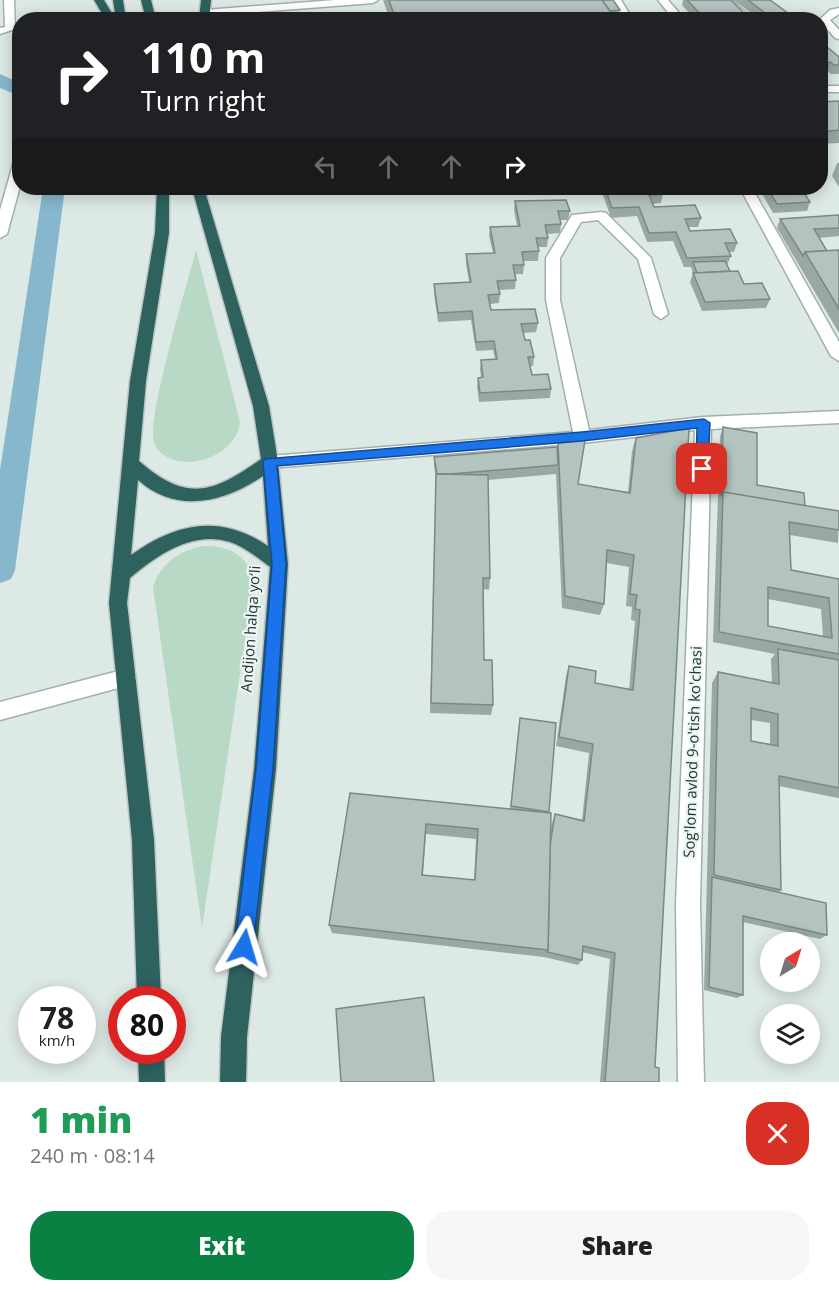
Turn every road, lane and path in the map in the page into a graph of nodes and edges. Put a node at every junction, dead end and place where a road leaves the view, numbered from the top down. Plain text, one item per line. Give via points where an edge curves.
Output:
1 (9, 0) edge
2 (373, 0) edge
3 (726, 0) edge
4 (664, 1) edge
5 (677, 1) edge
6 (306, 2) edge
7 (233, 12) edge
8 (740, 12) edge
9 (828, 24) edge
10 (0, 31) edge
11 (839, 36) edge
12 (12, 190) edge
13 (163, 195) edge
14 (200, 195) edge
15 (750, 195) edge
16 (0, 234) edge
17 (661, 314) dead end
18 (839, 356) edge
19 (839, 417) edge
20 (704, 423) junction
21 (582, 436) junction
22 (270, 462) junction
23 (130, 463) junction
24 (279, 564) junction
25 (121, 574) junction
26 (126, 678) junction
27 (0, 711) edge
28 (149, 986) edge
29 (151, 1064) edge
30 (152, 1082) edge
31 (233, 1082) edge
32 (691, 1082) edge

1 - 10 street via 10,29
2 - 6 street
3 - 8 street
4 - 5 street
6 - 7 street
9 - 11 street
12 - 16 street
13 - 23 highway via 162,233 138,381
14 - 22 highway, Andijon halqa yo‘li via 261,406
15 - 18 street
17 - 21 street via 644,258 601,216 577,218 553,258 553,300
19 - 20 street
20 - 21 street
20 - 32 street, Sog'lom avlod 9-o'tish ko'chasi via 688,904
21 - 22 street
22 - 23 highway via 230,489 186,496 163,490
22 - 24 highway, Andijon halqa yo‘li
23 - 25 highway
24 - 25 highway via 254,545 230,534 201,532 170,540 143,554
24 - 31 highway, Andijon halqa yo‘li via 265,769 234,1037
25 - 26 highway via 118,603
26 - 27 street
26 - 28 highway via 143,840
29 - 30 highway

